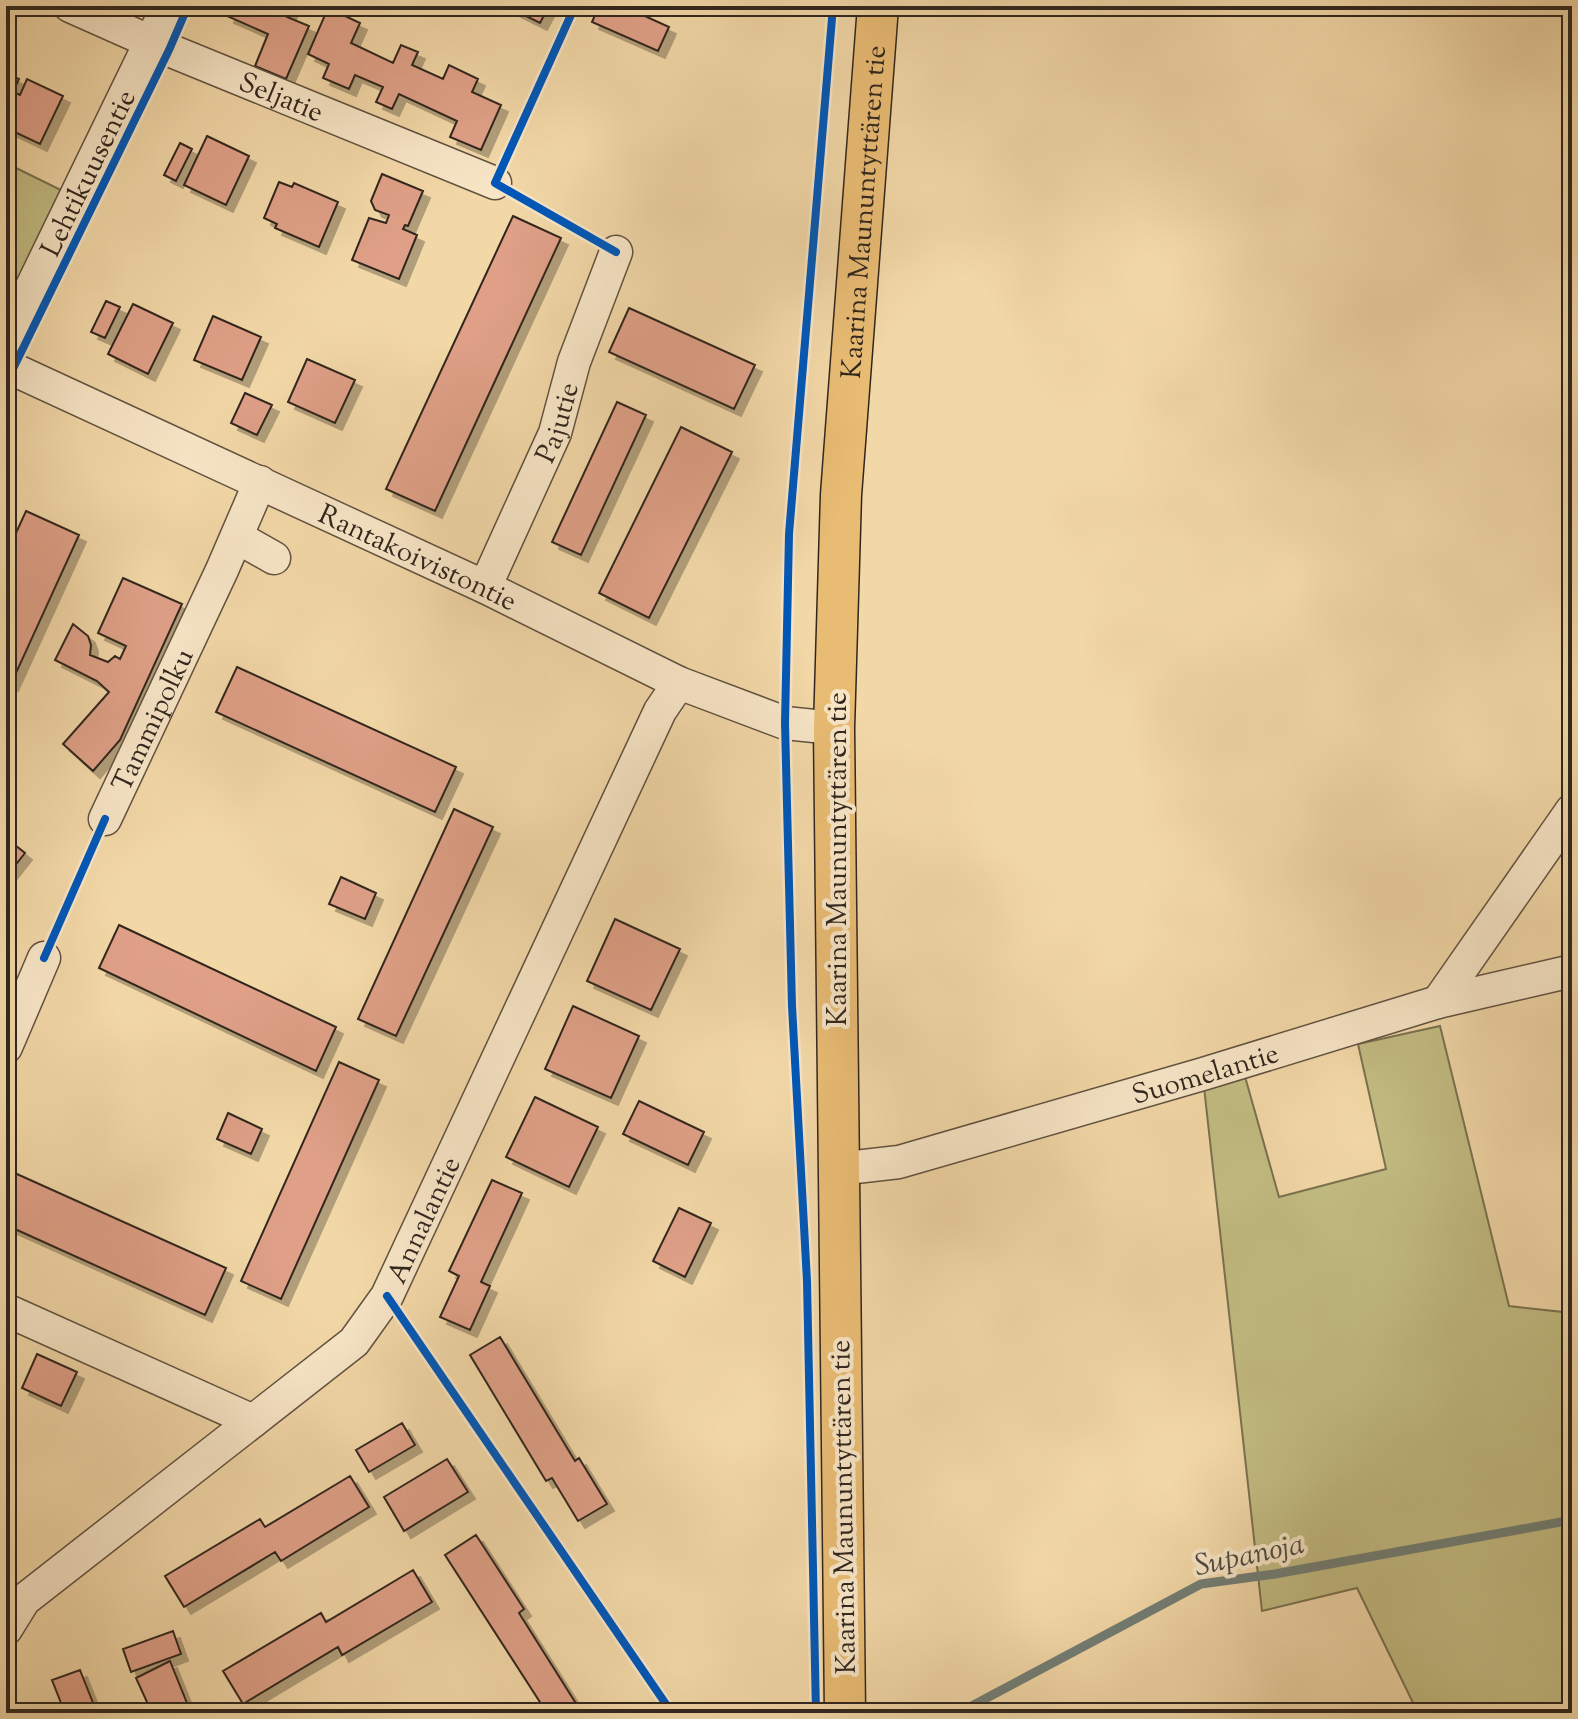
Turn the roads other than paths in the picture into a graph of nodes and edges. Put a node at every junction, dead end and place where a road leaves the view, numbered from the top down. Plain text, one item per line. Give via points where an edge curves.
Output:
1 (70, 6) edge
2 (168, 6) edge
3 (878, 6) edge
4 (151, 43) junction
5 (495, 183) dead end
6 (616, 252) dead end
7 (6, 340) edge
8 (6, 366) edge
9 (260, 482) junction
10 (237, 537) junction
11 (274, 558) dead end
12 (485, 587) junction
13 (679, 683) junction
14 (834, 728) junction
15 (1572, 810) edge
16 (105, 819) dead end
17 (44, 958) dead end
18 (1572, 971) edge
19 (1438, 1002) junction
20 (6, 1047) edge
21 (838, 1169) junction
22 (6, 1310) edge
23 (253, 1421) junction
24 (6, 1629) edge
25 (845, 1713) edge

1 - 4 street, Seljatie
2 - 4 street, Lehtikuusentie
3 - 14 main road, Kaarina Maununtyttären tie via 841,495
4 - 5 street, Seljatie
4 - 7 street, Lehtikuusentie
6 - 12 street, Pajutie via 574,362 555,433
8 - 9 street, Rantakoivistontie
9 - 10 street, Tammipolku
9 - 12 street, Rantakoivistontie
10 - 11 street
10 - 16 street, Tammipolku
12 - 13 street, Rantakoivistontie
13 - 14 street, Rantakoivistontie via 785,723
13 - 23 street, Annalantie via 660,711 387,1296 354,1342
14 - 21 main road, Kaarina Maununtyttären tie
15 - 19 street
17 - 20 street
18 - 19 street, Suomelantie
19 - 21 street, Suomelantie via 899,1162
21 - 25 main road, Kaarina Maununtyttären tie
22 - 23 street
23 - 24 street, Annalantie via 24,1600

